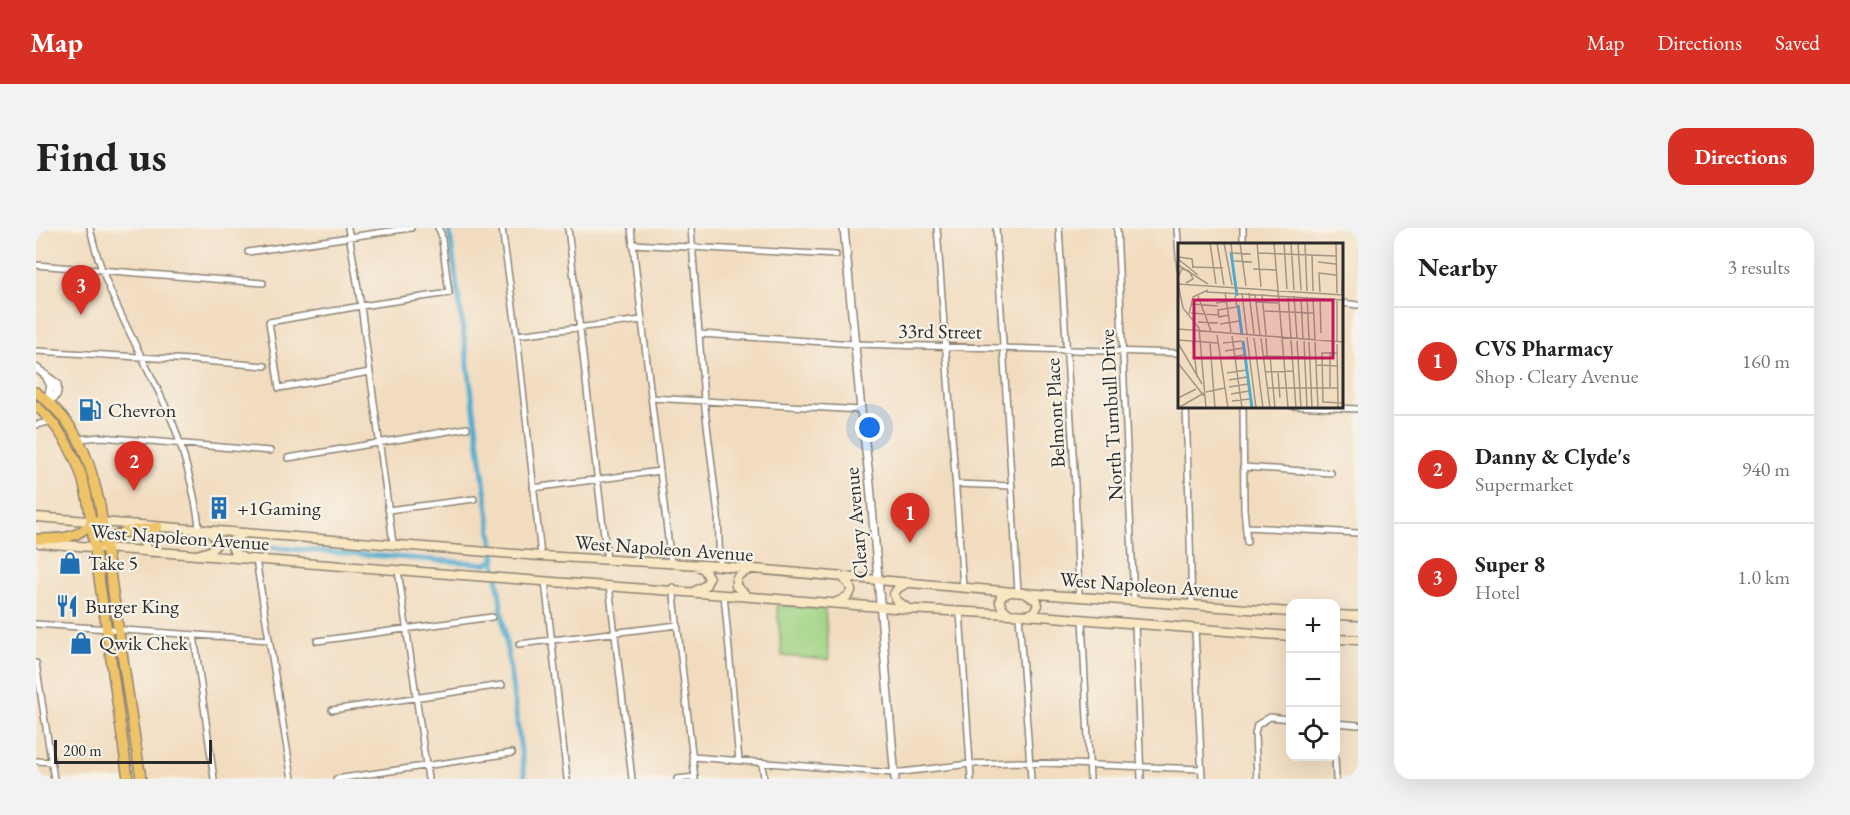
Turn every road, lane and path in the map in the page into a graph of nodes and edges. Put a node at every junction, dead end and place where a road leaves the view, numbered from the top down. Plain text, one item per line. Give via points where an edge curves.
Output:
1 (90, 228) edge
2 (348, 228) edge
3 (411, 228) edge
4 (438, 228) edge
5 (502, 228) edge
6 (568, 228) edge
7 (631, 228) edge
8 (691, 228) edge
9 (844, 228) edge
10 (937, 228) edge
11 (996, 228) edge
12 (1059, 228) edge
13 (1117, 228) edge
14 (1177, 228) edge
15 (349, 236) junction
16 (632, 244) junction
17 (692, 246) junction
18 (1178, 248) edge
19 (248, 252) dead end
20 (836, 255) dead end
21 (36, 266) edge
22 (102, 270) junction
23 (263, 283) dead end
24 (1343, 303) edge
25 (1358, 305) edge
26 (361, 306) junction
27 (642, 320) junction
28 (580, 328) junction
29 (700, 334) junction
30 (517, 335) junction
31 (855, 344) junction
32 (946, 346) junction
33 (1004, 347) junction
34 (1067, 350) junction
35 (36, 351) edge
36 (1123, 351) junction
37 (1178, 353) edge
38 (142, 357) junction
39 (266, 366) dead end
40 (36, 368) edge
41 (370, 372) junction
42 (36, 392) edge
43 (651, 398) junction
44 (704, 400) junction
45 (47, 401) junction
46 (1186, 408) edge
47 (1243, 408) edge
48 (1336, 408) edge
49 (38, 409) edge
50 (1358, 409) edge
51 (861, 410) junction
52 (52, 421) junction
53 (36, 425) edge
54 (69, 425) junction
55 (467, 428) dead end
56 (80, 439) junction
57 (380, 443) junction
58 (181, 444) junction
59 (270, 451) dead end
60 (288, 458) dead end
61 (1244, 467) junction
62 (660, 471) junction
63 (1331, 473) dead end
64 (597, 479) junction
65 (956, 484) junction
66 (1012, 486) junction
67 (533, 488) junction
68 (474, 499) dead end
69 (388, 510) junction
70 (36, 517) edge
71 (94, 522) junction
72 (158, 527) junction
73 (1246, 527) junction
74 (202, 529) junction
75 (246, 533) junction
76 (1358, 533) edge
77 (36, 541) edge
78 (1247, 542) dead end
79 (393, 543) junction
80 (102, 546) junction
81 (150, 552) junction
82 (197, 555) junction
83 (541, 555) junction
84 (245, 559) junction
85 (256, 560) junction
86 (607, 560) junction
87 (670, 564) junction
88 (695, 565) junction
89 (720, 567) junction
90 (398, 570) junction
91 (750, 570) junction
92 (841, 576) junction
93 (878, 579) junction
94 (545, 580) junction
95 (909, 582) junction
96 (609, 585) junction
97 (963, 587) junction
98 (673, 588) junction
99 (695, 591) junction
100 (1017, 592) junction
101 (724, 594) junction
102 (747, 596) junction
103 (1079, 597) junction
104 (1134, 600) junction
105 (837, 602) junction
106 (1192, 606) junction
107 (880, 607) junction
108 (908, 609) junction
109 (960, 612) junction
110 (1286, 612) edge
111 (1009, 614) junction
112 (1024, 615) junction
113 (1340, 615) edge
114 (1358, 616) edge
115 (492, 617) dead end
116 (1082, 619) junction
117 (1136, 623) junction
118 (36, 624) edge
119 (678, 625) junction
120 (406, 629) junction
121 (1195, 629) junction
122 (107, 630) junction
123 (119, 630) junction
124 (615, 633) junction
125 (194, 634) junction
126 (1286, 636) edge
127 (1340, 639) edge
128 (270, 640) junction
129 (552, 640) junction
130 (1358, 640) edge
131 (317, 641) dead end
132 (519, 644) dead end
133 (36, 663) edge
134 (502, 685) dead end
135 (38, 693) edge
136 (416, 698) junction
137 (332, 710) dead end
138 (1286, 719) edge
139 (1340, 723) edge
140 (1358, 725) edge
141 (512, 753) dead end
142 (693, 757) junction
143 (36, 761) edge
144 (739, 761) junction
145 (1335, 761) edge
146 (51, 762) junction
147 (762, 762) junction
148 (970, 764) junction
149 (1030, 764) junction
150 (426, 766) junction
151 (1090, 766) junction
152 (1141, 768) junction
153 (1201, 769) junction
154 (895, 776) edge
155 (695, 778) edge
156 (54, 779) edge
157 (128, 779) edge
158 (141, 779) edge
159 (214, 779) edge
160 (292, 779) edge
161 (336, 779) edge
162 (428, 779) edge
163 (567, 779) edge
164 (632, 779) edge
165 (677, 779) edge
166 (764, 779) edge
167 (971, 779) edge
168 (1031, 779) edge
169 (1090, 779) edge
170 (1141, 779) edge
171 (1202, 779) edge
172 (1257, 779) edge
173 (1336, 779) edge

1 - 22 street
2 - 15 street
3 - 15 street
4 - 26 street via 449,293
5 - 30 street
6 - 28 street
7 - 16 street
8 - 17 street
9 - 31 street, Cleary Avenue
10 - 32 street
11 - 33 street
12 - 34 street, Belmont Place
13 - 36 street, North Turnbull Drive
14 - 18 street
15 - 19 street
15 - 26 street
16 - 17 street
16 - 27 street
17 - 20 street
17 - 29 street
21 - 22 street
22 - 23 street
22 - 38 street
24 - 25 street
26 - 41 street
26 - 41 street via 269,322 279,388
27 - 28 street
27 - 43 street
28 - 30 street
28 - 64 street
29 - 31 street, 33rd Street
29 - 44 street
30 - 67 street
31 - 32 street, 33rd Street
31 - 51 street, Cleary Avenue
32 - 33 street, 33rd Street
32 - 65 street
33 - 34 street, 33rd Street
33 - 66 street
34 - 36 street, 33rd Street
34 - 103 street, Belmont Place
35 - 38 street
36 - 37 street, 33rd Street
36 - 104 street, North Turnbull Drive
38 - 39 street
38 - 58 street
40 - 45 street via 46,375 51,386
41 - 57 street
42 - 45 highway
43 - 44 street
43 - 62 street
44 - 51 street
44 - 89 street
45 - 49 highway
45 - 54 highway
46 - 106 street
47 - 61 street
48 - 50 street
49 - 52 highway
49 - 54 highway
51 - 93 street, Cleary Avenue
52 - 53 street
52 - 71 highway via 78,467
54 - 56 highway
55 - 57 street
56 - 58 street via 101,437
56 - 71 highway via 100,506
57 - 60 street
57 - 69 street
58 - 59 street
58 - 74 street
61 - 63 street
61 - 73 street
62 - 64 street
62 - 87 street
64 - 67 street
64 - 86 street
65 - 66 street
65 - 97 street
66 - 100 street
67 - 83 street
68 - 69 street
69 - 79 street
70 - 71 main road, West Napoleon Avenue
71 - 72 main road, West Napoleon Avenue
71 - 77 highway via 73,537
71 - 80 highway
72 - 74 main road, West Napoleon Avenue
72 - 80 highway via 120,533
72 - 81 main road via 143,540
73 - 76 street
73 - 78 street
74 - 75 main road, West Napoleon Avenue
74 - 82 main road via 215,537 216,545
75 - 79 main road, West Napoleon Avenue
75 - 84 main road via 234,538 231,545
77 - 80 main road, West Napoleon Avenue
79 - 83 main road, West Napoleon Avenue
80 - 81 main road, West Napoleon Avenue
80 - 122 highway via 96,560
80 - 123 highway
81 - 82 main road, West Napoleon Avenue
82 - 84 main road, West Napoleon Avenue
83 - 86 main road, West Napoleon Avenue
84 - 85 main road, West Napoleon Avenue
85 - 90 main road, West Napoleon Avenue
85 - 128 street
86 - 87 main road, West Napoleon Avenue
87 - 88 main road, West Napoleon Avenue
88 - 89 main road, West Napoleon Avenue
88 - 99 main road via 704,569 709,578 706,585
89 - 91 main road, West Napoleon Avenue
90 - 94 main road, West Napoleon Avenue
90 - 120 street
91 - 92 main road, West Napoleon Avenue
91 - 102 main road via 736,579 736,586
92 - 93 main road, West Napoleon Avenue
92 - 105 main road via 852,590
93 - 95 main road, West Napoleon Avenue
93 - 107 street, Cleary Avenue
94 - 96 main road, West Napoleon Avenue
94 - 129 street
95 - 97 main road, West Napoleon Avenue
95 - 108 main road via 894,594
96 - 98 main road, West Napoleon Avenue
96 - 124 street
97 - 100 main road, West Napoleon Avenue
98 - 99 main road, West Napoleon Avenue
98 - 119 street
99 - 101 main road, West Napoleon Avenue
100 - 103 main road, West Napoleon Avenue
100 - 111 main road via 1001,596 1001,606
100 - 112 main road via 1034,598 1038,605 1034,612
101 - 102 main road, West Napoleon Avenue
101 - 144 street
102 - 105 main road, West Napoleon Avenue
103 - 104 main road, West Napoleon Avenue
104 - 106 main road, West Napoleon Avenue
105 - 107 main road, West Napoleon Avenue
106 - 110 main road, West Napoleon Avenue
107 - 108 main road, West Napoleon Avenue
107 - 154 street, Cleary Avenue
108 - 109 main road, West Napoleon Avenue
109 - 111 main road, West Napoleon Avenue
109 - 148 street
111 - 112 main road, West Napoleon Avenue
112 - 116 main road, West Napoleon Avenue
112 - 149 street
113 - 114 main road
115 - 120 street
116 - 117 main road, West Napoleon Avenue
116 - 151 street
117 - 121 main road, West Napoleon Avenue
117 - 152 street
118 - 122 street
119 - 124 street
119 - 142 street
120 - 131 street
120 - 136 street
121 - 126 main road, West Napoleon Avenue
121 - 153 street
122 - 123 street
122 - 157 highway
123 - 125 street
123 - 158 highway
124 - 129 street
124 - 164 street
125 - 128 street
125 - 159 street
127 - 130 main road
128 - 160 street
129 - 132 street
129 - 163 street
133 - 135 street
134 - 136 street
135 - 146 street
136 - 137 street
136 - 150 street
138 - 172 street via 1270,717 1257,724
139 - 140 street
141 - 150 street
142 - 144 street
142 - 155 street
143 - 146 street
144 - 147 street
145 - 173 street
146 - 156 street
147 - 154 street
147 - 166 street
148 - 149 street
148 - 154 street
148 - 167 street
149 - 151 street
149 - 168 street
150 - 161 street
150 - 162 street
151 - 152 street
151 - 169 street
152 - 153 street
152 - 170 street
153 - 171 street
155 - 165 street

